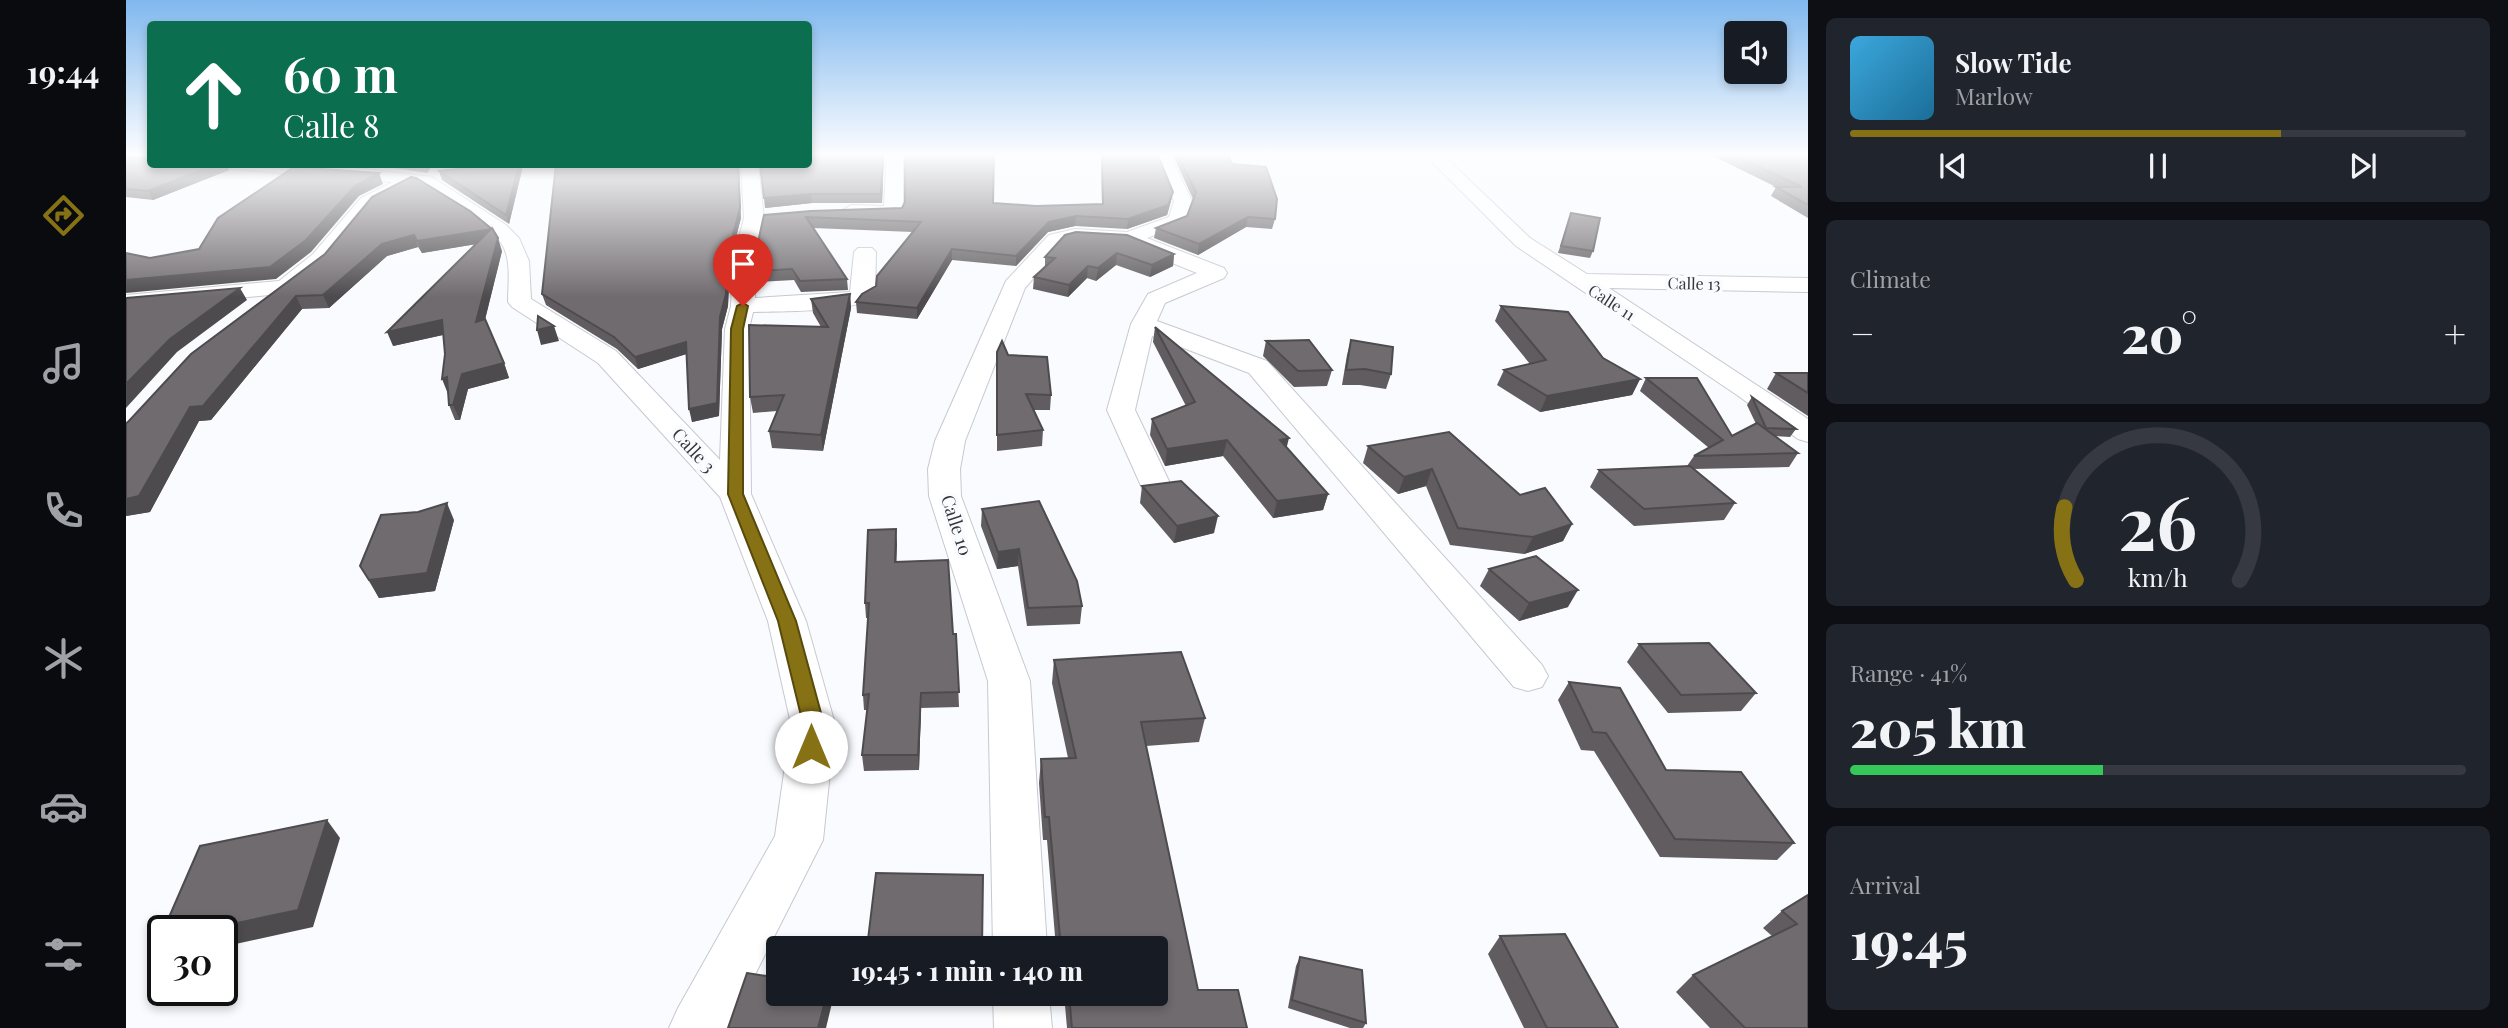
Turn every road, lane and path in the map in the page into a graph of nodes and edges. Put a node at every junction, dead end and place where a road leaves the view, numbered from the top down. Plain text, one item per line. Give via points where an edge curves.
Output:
1 (370, 201) edge
2 (466, 201) edge
3 (761, 201) edge
4 (893, 201) edge
5 (1182, 201) edge
6 (1481, 201) edge
7 (834, 212) edge
8 (1129, 239) junction
9 (865, 252) dead end
10 (1581, 281) junction
11 (1808, 285) edge
12 (282, 288) junction
13 (126, 302) edge
14 (743, 306) junction
15 (254, 310) edge
16 (1143, 324) junction
17 (1808, 433) edge
18 (1153, 481) dead end
19 (736, 494) junction
20 (1528, 676) dead end
21 (1020, 936) edge
22 (1022, 1006) edge
23 (698, 1028) edge
24 (1023, 1028) edge

1 - 12 street via 321,259
2 - 19 street, Calle 3 via 512,242 520,302 607,357
3 - 14 street via 766,217 744,261
4 - 7 street via 893,212
5 - 8 street, Calle 10 via 1178,220
6 - 10 street, Calle 11 via 1523,242
8 - 16 street via 1216,273 1156,299
8 - 21 street, Calle 10 via 1075,235 1056,239 1014,286 950,441 944,469 945,496 1009,681
9 - 14 street via 863,295 855,299
10 - 11 street, Calle 13
10 - 17 street, Calle 11
12 - 13 street
12 - 15 street
14 - 19 street via 737,329
16 - 18 street via 1121,410
16 - 20 street via 1258,367
19 - 23 street, Calle 3 via 787,621 813,724 799,840
22 - 24 street

